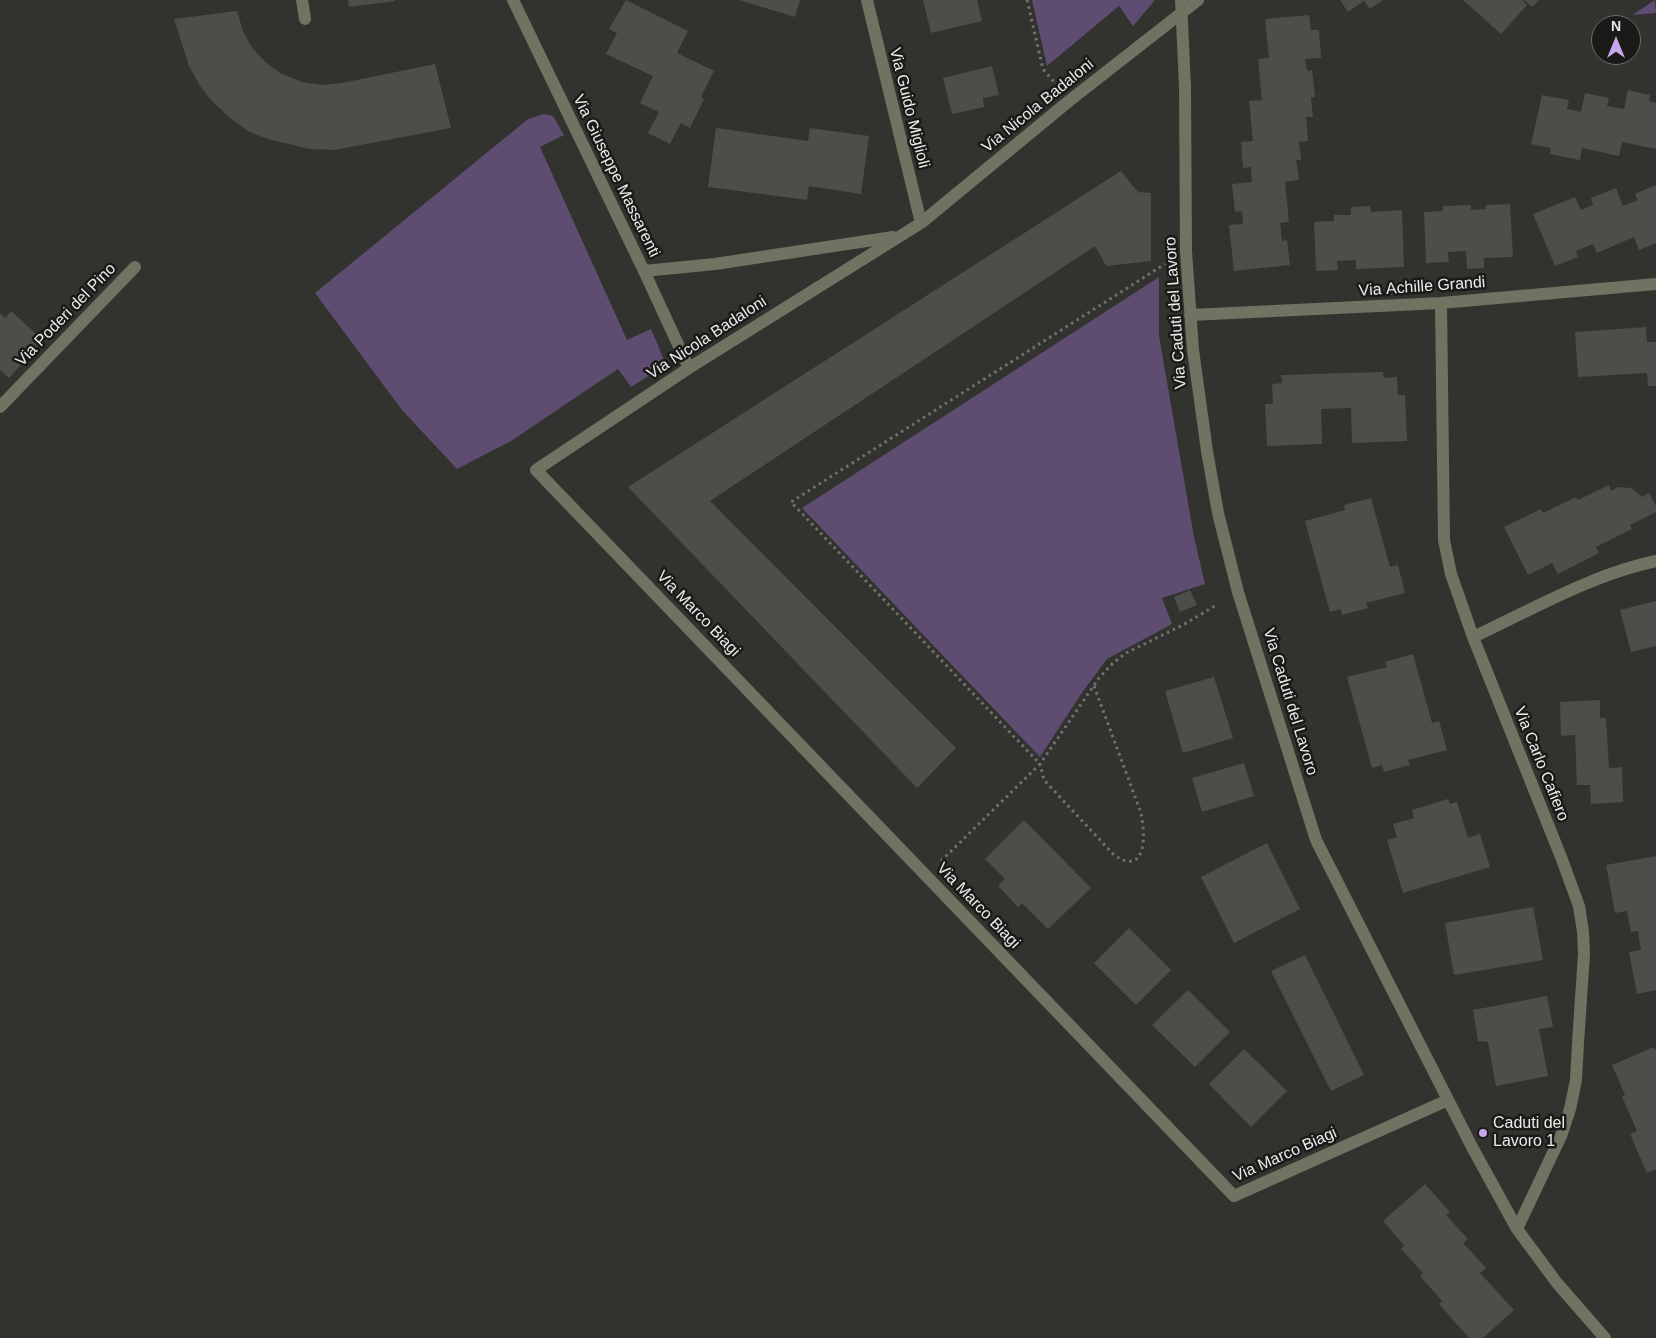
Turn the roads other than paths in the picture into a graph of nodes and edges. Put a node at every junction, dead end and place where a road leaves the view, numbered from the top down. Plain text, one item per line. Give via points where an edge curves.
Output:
1 (302, 0) edge
2 (512, 0) edge
3 (867, 0) edge
4 (1198, 0) edge
5 (1181, 6) edge
6 (305, 19) dead end
7 (921, 223) junction
8 (898, 236) junction
9 (135, 267) dead end
10 (644, 271) junction
11 (1656, 284) edge
12 (1441, 303) junction
13 (1190, 315) junction
14 (689, 368) junction
15 (0, 407) edge
16 (536, 470) joint
17 (1656, 561) edge
18 (1473, 637) junction
19 (1448, 1100) junction
20 (1517, 1229) junction
21 (1605, 1338) edge

1 - 6 street
2 - 10 street, Via Giuseppe Massarenti
3 - 7 street, Via Guido Miglioli
4 - 5 street, Via Nicola Badaloni
5 - 7 street, Via Nicola Badaloni
5 - 13 street, Via Caduti del Lavoro
7 - 8 street, Via Nicola Badaloni
8 - 10 street, Via Nicola Badaloni via 715,264
8 - 14 street, Via Nicola Badaloni
9 - 15 street, Via Poderi del Pino
10 - 14 street, Via Giuseppe Massarenti
11 - 12 street, Via Achille Grandi
12 - 13 street, Via Achille Grandi
12 - 18 street, Via Carlo Cafiero via 1444,540 1451,574
13 - 19 street, Via Caduti del Lavoro via 1218,513 1238,592 1316,840
14 - 16 street, Via Nicola Badaloni
16 - 19 street, Via Marco Biagi via 1234,1196
17 - 18 street via 1594,580
18 - 20 street, Via Carlo Cafiero via 1579,906 1583,932 1576,1071 1570,1110
19 - 20 street, Via Caduti del Lavoro
20 - 21 street, Via Caduti del Lavoro via 1557,1283

